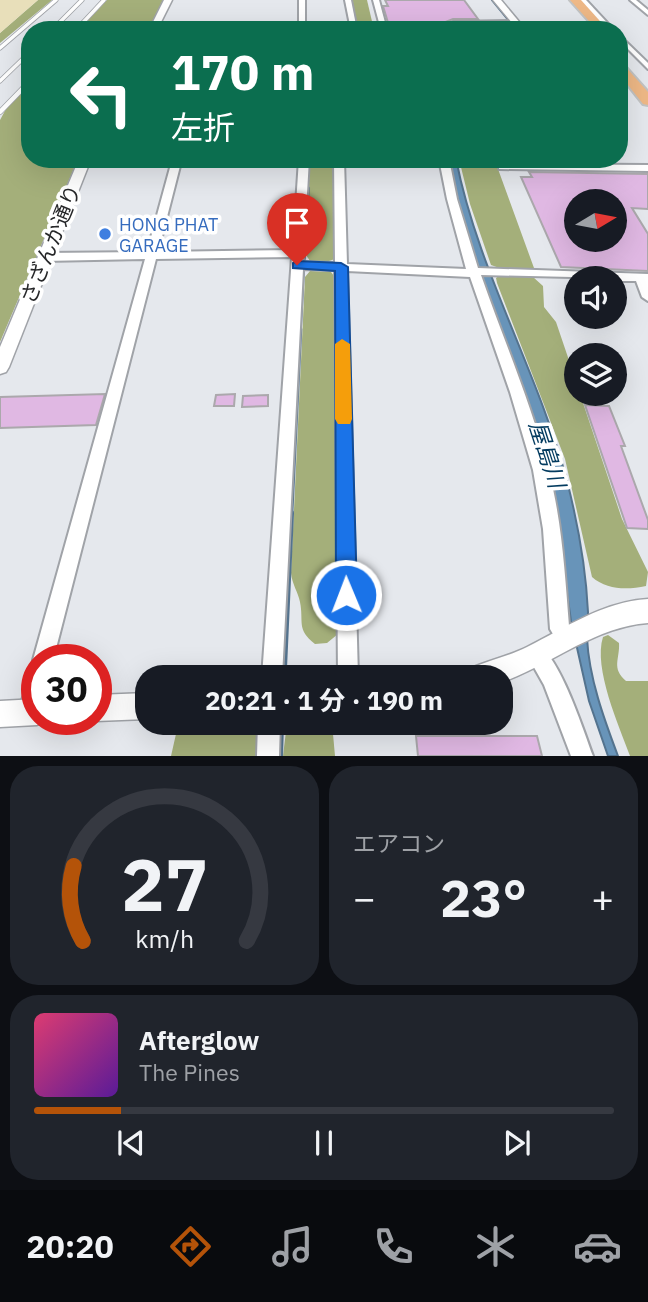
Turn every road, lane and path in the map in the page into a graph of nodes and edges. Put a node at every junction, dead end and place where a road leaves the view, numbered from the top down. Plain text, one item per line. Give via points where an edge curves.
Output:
1 (56, 0) edge
2 (82, 0) edge
3 (104, 0) edge
4 (168, 0) edge
5 (302, 0) edge
6 (348, 0) edge
7 (376, 0) edge
8 (497, 0) edge
9 (583, 0) edge
10 (633, 0) edge
11 (573, 10) edge
12 (648, 13) edge
13 (32, 21) edge
14 (61, 21) edge
15 (84, 21) edge
16 (158, 21) edge
17 (302, 21) edge
18 (352, 21) edge
19 (382, 21) edge
20 (515, 21) edge
21 (590, 21) edge
22 (603, 21) edge
23 (21, 30) edge
24 (0, 48) edge
25 (628, 48) edge
26 (628, 54) edge
27 (21, 61) edge
28 (644, 68) edge
29 (628, 77) edge
30 (0, 81) edge
31 (21, 90) edge
32 (648, 101) edge
33 (0, 112) edge
34 (81, 168) edge
35 (175, 168) edge
36 (303, 168) edge
37 (339, 168) edge
38 (445, 168) edge
39 (510, 168) edge
40 (648, 168) edge
41 (152, 255) junction
42 (44, 257) junction
43 (298, 259) junction
44 (341, 267) junction
45 (472, 271) junction
46 (644, 278) edge
47 (648, 297) edge
48 (0, 368) edge
49 (648, 611) edge
50 (568, 638) junction
51 (47, 644) edge
52 (537, 655) junction
53 (273, 665) edge
54 (348, 665) edge
55 (511, 665) edge
56 (135, 706) edge
57 (112, 707) edge
58 (21, 713) edge
59 (0, 714) edge
60 (269, 735) edge
61 (268, 756) edge
62 (582, 756) edge

1 - 13 lane
2 - 14 lane
3 - 15 lane
4 - 16 street
5 - 17 street
6 - 18 street
7 - 19 street
8 - 20 street
9 - 22 street
10 - 12 street
11 - 21 highway
23 - 24 lane
25 - 28 street
26 - 28 highway
27 - 30 lane
29 - 32 highway
31 - 33 lane
34 - 42 street, さざんか通り
35 - 41 street
36 - 43 street
37 - 44 street
38 - 45 street
39 - 40 street
41 - 42 street
41 - 43 street
41 - 51 street
42 - 48 street, さざんか通り
43 - 44 street
43 - 53 street
44 - 45 street
44 - 54 street
45 - 46 street
45 - 50 street via 541,470 552,528 560,629
46 - 47 street
49 - 50 street via 616,615
50 - 52 street
52 - 55 street
52 - 62 street via 552,679
56 - 57 street
58 - 59 street
60 - 61 street

